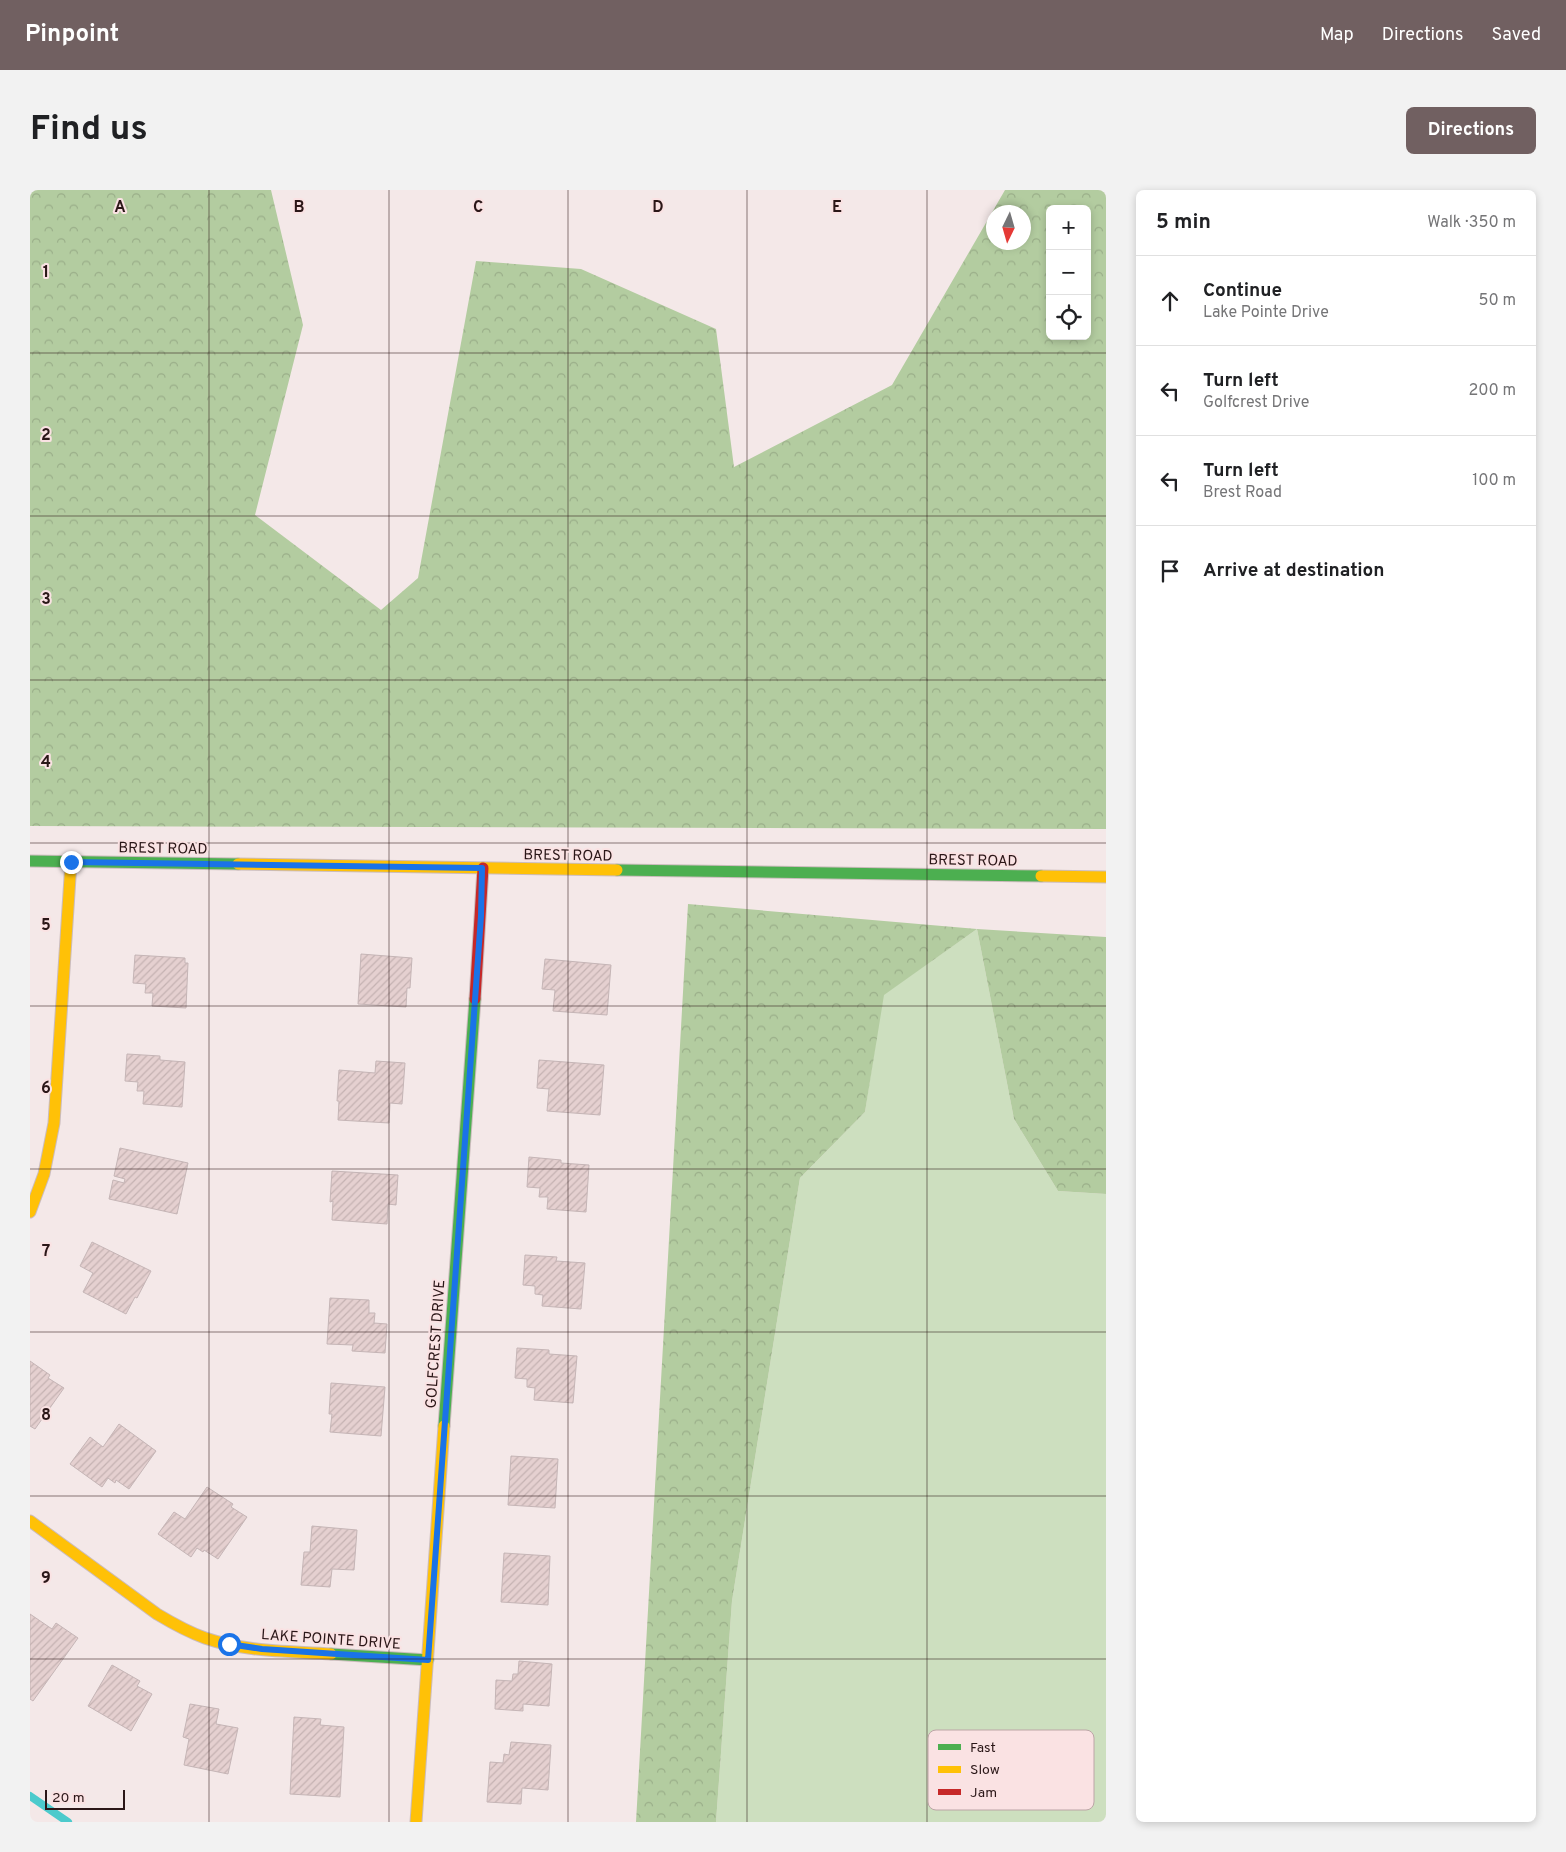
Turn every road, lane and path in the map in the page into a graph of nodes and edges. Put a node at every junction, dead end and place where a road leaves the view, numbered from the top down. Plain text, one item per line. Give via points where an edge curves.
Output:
1 (30, 861) edge
2 (71, 862) junction
3 (482, 868) junction
4 (1106, 877) edge
5 (30, 1212) edge
6 (30, 1521) edge
7 (428, 1660) junction
8 (416, 1822) edge

1 - 2 street, BREST ROAD
2 - 3 street, BREST ROAD
2 - 5 street via 54,1123 44,1174
3 - 4 street, BREST ROAD
3 - 7 street, GOLFCREST DRIVE
6 - 7 street, LAKE POINTE DRIVE via 157,1614 205,1638 262,1649
7 - 8 street, GOLFCREST DRIVE

